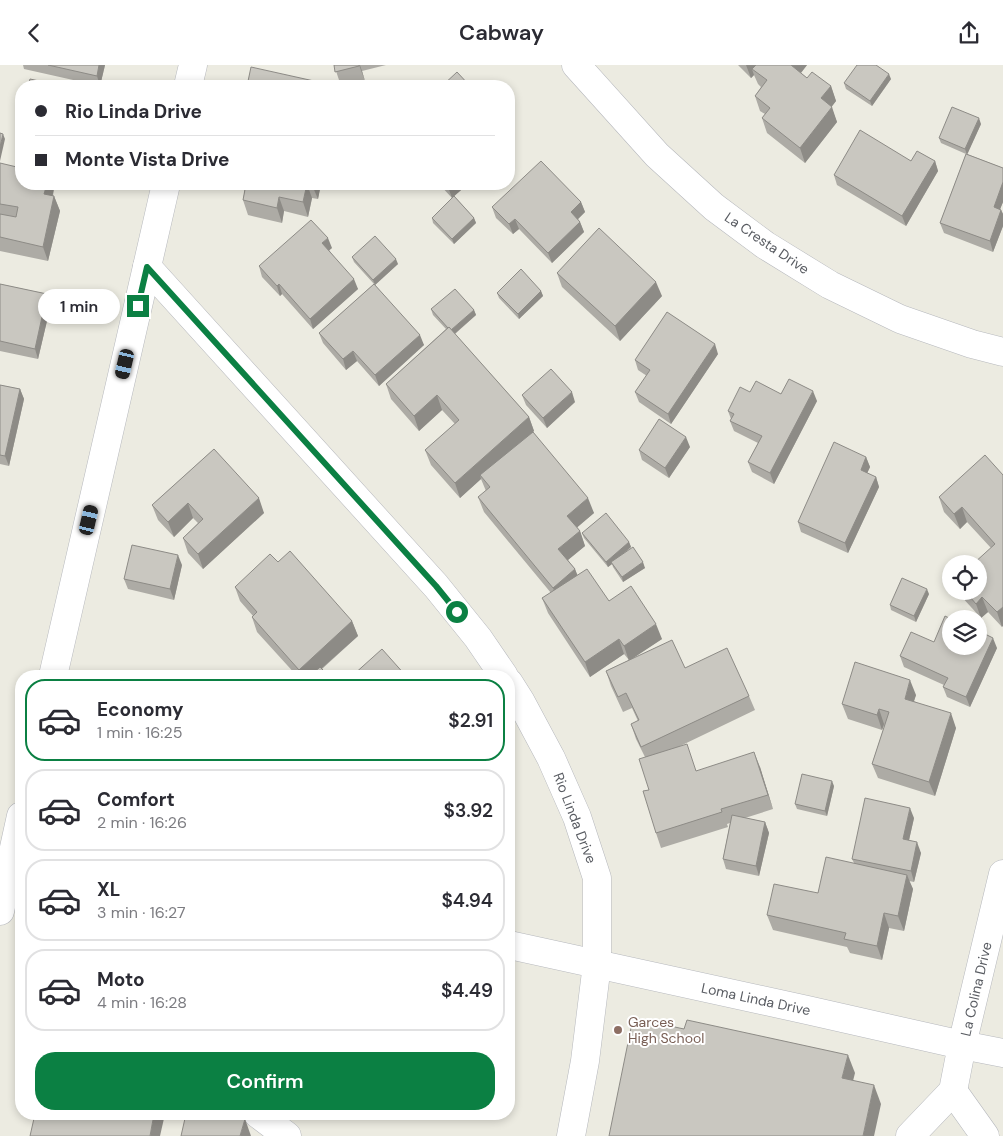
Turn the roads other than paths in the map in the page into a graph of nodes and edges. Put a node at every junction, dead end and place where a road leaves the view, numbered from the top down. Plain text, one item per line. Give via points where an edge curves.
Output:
1 (193, 65) edge
2 (576, 65) edge
3 (189, 80) edge
4 (165, 190) edge
5 (147, 267) junction
6 (1003, 352) edge
7 (54, 670) edge
8 (500, 670) edge
9 (515, 692) edge
10 (15, 830) edge
11 (1003, 874) edge
12 (0, 911) edge
13 (515, 946) edge
14 (597, 964) junction
15 (962, 1045) junction
16 (1003, 1053) edge
17 (953, 1091) junction
18 (266, 1120) edge
19 (287, 1136) edge
20 (571, 1136) edge
21 (910, 1136) edge
22 (985, 1136) edge

1 - 3 street
2 - 6 street, La Cresta Drive via 657,155 714,207 765,245 830,285 900,319
4 - 5 street
5 - 7 street
5 - 8 street via 436,586
9 - 14 street, Rio Linda Drive via 551,758 577,817 597,878
10 - 12 street
11 - 15 street, La Colina Drive
13 - 14 street, Loma Linda Drive
14 - 15 street, Loma Linda Drive
14 - 20 street, Rio Linda Drive via 585,1061
15 - 16 street, Loma Linda Drive
15 - 17 street, La Colina Drive
17 - 21 street
17 - 22 street
18 - 19 street

